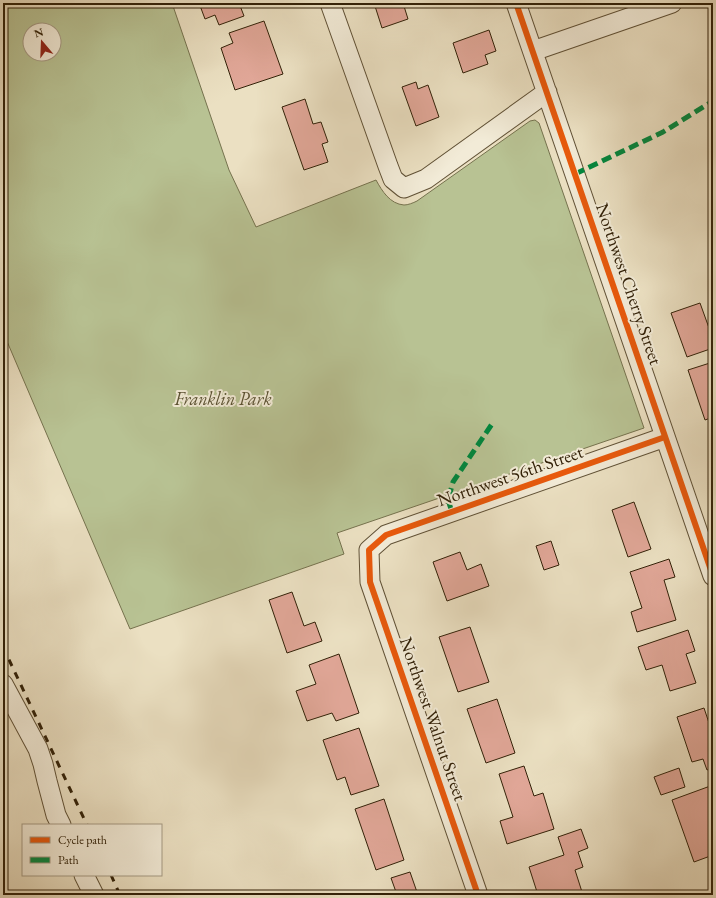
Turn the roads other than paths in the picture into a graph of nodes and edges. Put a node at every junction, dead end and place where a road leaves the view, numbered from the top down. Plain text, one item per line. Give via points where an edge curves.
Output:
1 (330, 3) edge
2 (516, 3) edge
3 (672, 3) edge
4 (533, 51) junction
5 (547, 92) junction
6 (666, 437) junction
7 (370, 550) joint
8 (713, 576) edge
9 (3, 684) edge
10 (60, 824) edge
11 (84, 876) edge
12 (94, 895) edge
13 (478, 895) edge

1 - 5 street via 393,179 404,188 426,179
2 - 4 street, Northwest Cherry Street
3 - 4 street
4 - 5 street, Northwest Cherry Street
5 - 6 street, Northwest Cherry Street
6 - 7 street, Northwest 56th Street via 386,535
6 - 8 street, Northwest Cherry Street
7 - 13 street, Northwest Walnut Street via 370,582
9 - 10 street via 38,749
11 - 12 street

